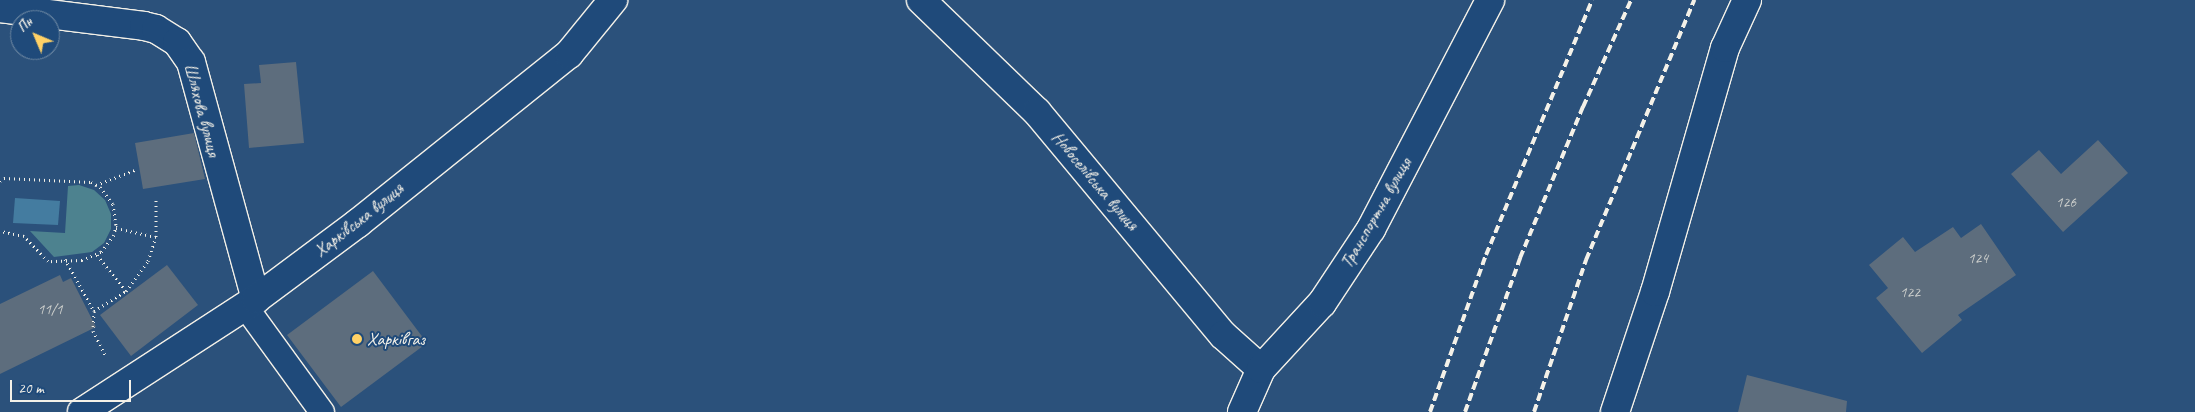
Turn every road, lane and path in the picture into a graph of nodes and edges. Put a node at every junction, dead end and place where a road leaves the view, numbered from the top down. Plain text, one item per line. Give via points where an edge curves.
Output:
1 (613, 0) edge
2 (921, 0) edge
3 (1490, 0) edge
4 (1747, 0) edge
5 (0, 8) edge
6 (135, 170) dead end
7 (0, 181) edge
8 (96, 185) junction
9 (156, 200) dead end
10 (116, 228) junction
11 (0, 231) edge
12 (156, 237) junction
13 (97, 255) junction
14 (64, 259) junction
15 (126, 292) junction
16 (251, 302) junction
17 (94, 311) junction
18 (107, 358) dead end
19 (1261, 369) junction
20 (82, 412) edge
21 (322, 412) edge
22 (1242, 412) edge
23 (1615, 412) edge

1 - 16 street, Харківська вулиця via 569,54 358,223
2 - 19 street, Новоселівська вулиця via 1037,112 1223,335
3 - 19 street, Транспортна вулиця via 1371,230 1322,303
4 - 23 street via 1725,48 1654,292
5 - 16 street, Шляхова вулиця via 144,26 156,29 177,42 190,62
6 - 8 path
7 - 8 path via 4,178 81,180
8 - 10 path via 113,204
9 - 12 path
10 - 12 path
10 - 13 path via 109,244
11 - 14 path via 24,236 48,261
12 - 15 path via 148,261
13 - 14 path via 82,260
13 - 15 path
14 - 17 path
15 - 17 path
16 - 20 street, Харківська вулиця
16 - 21 lane
17 - 18 path via 93,331
19 - 22 street, Транспортна вулиця

